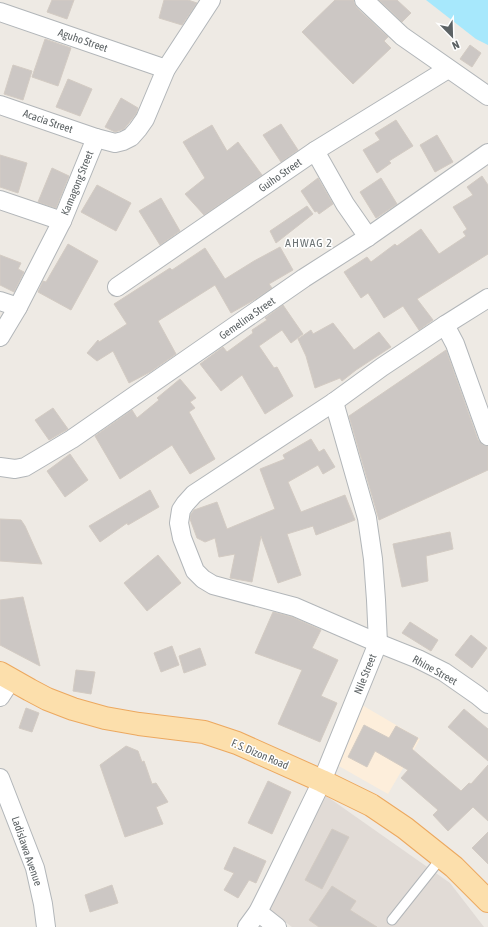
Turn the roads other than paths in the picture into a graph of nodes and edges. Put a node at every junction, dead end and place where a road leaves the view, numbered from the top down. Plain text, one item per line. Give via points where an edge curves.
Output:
1 (211, 0) edge
2 (364, 0) edge
3 (0, 12) edge
4 (166, 69) junction
5 (448, 69) junction
6 (488, 96) edge
7 (0, 105) edge
8 (96, 138) junction
9 (315, 151) junction
10 (488, 153) edge
11 (0, 200) edge
12 (62, 221) junction
13 (368, 237) junction
14 (118, 287) dead end
15 (488, 298) edge
16 (0, 301) edge
17 (18, 307) junction
18 (446, 325) junction
19 (0, 337) edge
20 (334, 402) junction
21 (488, 436) edge
22 (0, 467) edge
23 (378, 643) junction
24 (4, 683) edge
25 (488, 704) edge
26 (0, 778) edge
27 (322, 781) junction
28 (442, 857) junction
29 (488, 901) edge
30 (258, 912) junction
31 (392, 920) dead end
32 (46, 927) edge
33 (247, 927) edge
34 (277, 927) edge

1 - 4 street, Kamagong Street
2 - 5 street via 402,36
3 - 4 street, Aguho Street
4 - 8 street, Kamagong Street via 145,119 131,137 115,143
5 - 6 street
5 - 9 street, Guiho Street
7 - 8 street, Acacia Street
8 - 12 street, Kamagong Street
9 - 13 street via 345,204
9 - 14 street, Guiho Street
10 - 13 street, Gemelina Street
11 - 12 street
12 - 17 street, Kamagong Street
13 - 22 street, Gemelina Street via 304,278 72,439 25,467
15 - 18 street, Rhine Street
16 - 17 street
17 - 19 street, Kamagong Street
18 - 20 street, Rhine Street
18 - 21 street
20 - 23 street, Nile Street via 367,518 373,559
20 - 23 street, Rhine Street via 194,494 181,510 179,523 195,571 203,579 213,585 294,607
23 - 25 street, Rhine Street via 444,672
23 - 27 street, Nile Street
24 - 27 main road, F. S. Dizon Road via 73,710 139,724 204,732 238,743
26 - 32 street, Ladislawa Avenue via 35,868
27 - 28 main road, F. S. Dizon Road via 371,805
27 - 30 street, Nile Street
28 - 29 main road, F. S. Dizon Road
28 - 31 lane
30 - 33 street, Nile Street
30 - 34 street

